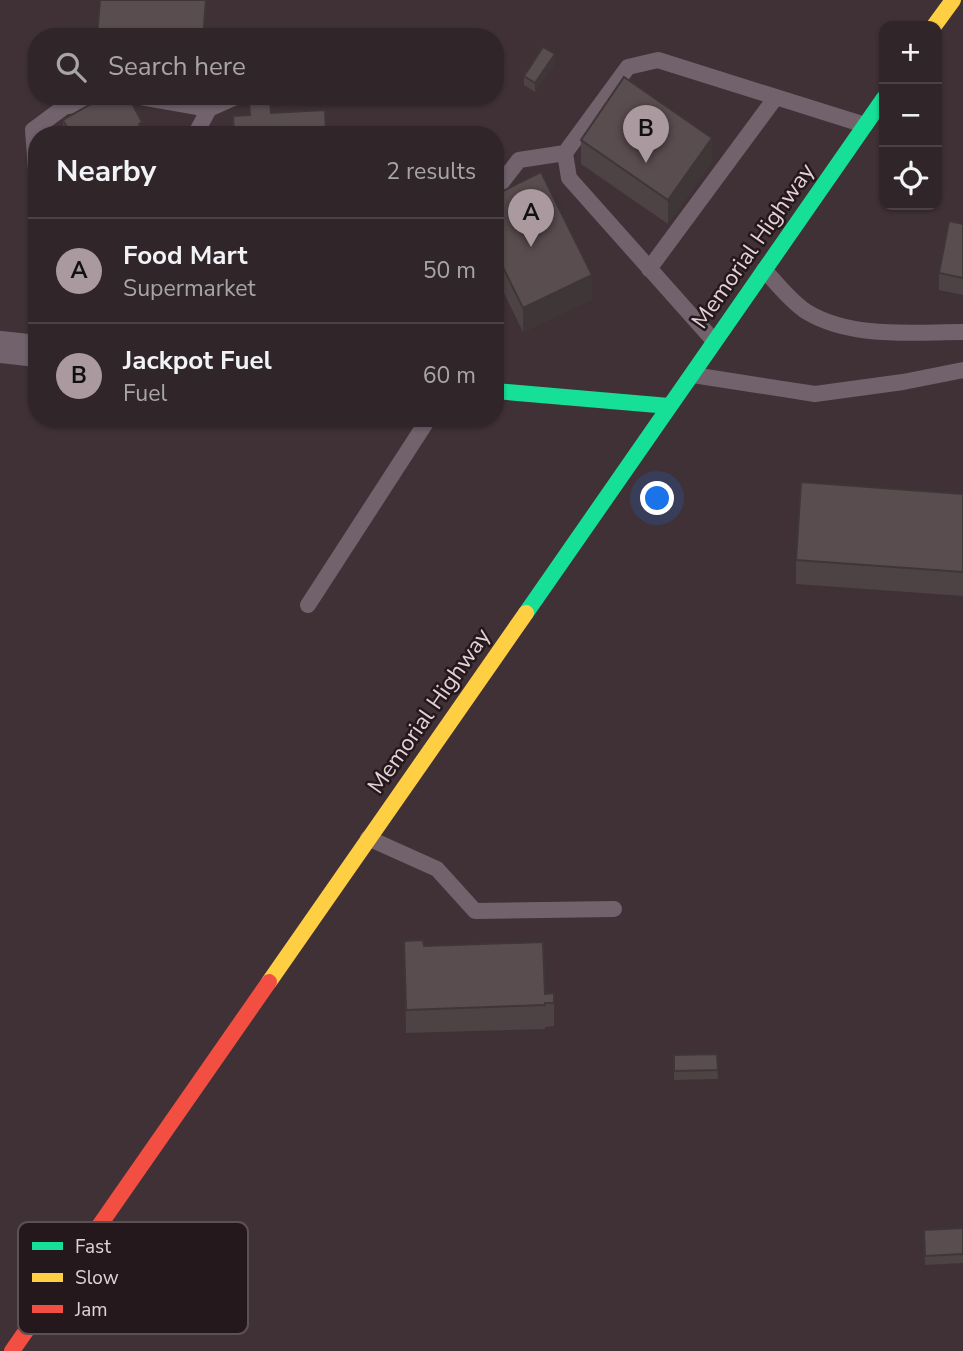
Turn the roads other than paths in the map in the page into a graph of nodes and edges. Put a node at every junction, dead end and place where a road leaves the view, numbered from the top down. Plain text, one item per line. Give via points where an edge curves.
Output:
1 (953, 0) edge
2 (938, 21) edge
3 (776, 97) junction
4 (74, 105) edge
5 (186, 105) edge
6 (218, 105) edge
7 (879, 105) edge
8 (209, 109) junction
9 (865, 125) junction
10 (39, 126) edge
11 (200, 126) edge
12 (565, 153) junction
13 (504, 179) edge
14 (649, 269) junction
15 (764, 270) junction
16 (963, 332) edge
17 (714, 341) junction
18 (0, 347) edge
19 (28, 350) edge
20 (963, 370) edge
21 (690, 375) junction
22 (504, 392) edge
23 (668, 406) junction
24 (423, 427) edge
25 (308, 604) dead end
26 (368, 838) junction
27 (614, 909) dead end
28 (102, 1222) edge
29 (24, 1334) edge
30 (12, 1351) edge

1 - 2 main road
3 - 9 lane
3 - 12 lane via 658,61 628,67
3 - 14 lane
4 - 10 lane via 64,107
5 - 8 lane
6 - 8 lane
7 - 9 main road, Memorial Highway
8 - 11 lane
9 - 15 main road, Memorial Highway
12 - 13 lane via 519,160
12 - 14 lane via 569,178
14 - 17 lane
15 - 16 lane via 805,311 833,324 880,332
15 - 17 main road, Memorial Highway
17 - 21 main road, Memorial Highway
18 - 19 street
20 - 21 lane via 815,394
21 - 23 main road, Memorial Highway
22 - 23 main road
23 - 26 main road, Memorial Highway
24 - 25 lane
26 - 27 lane via 437,869 475,911
26 - 28 main road, Memorial Highway
29 - 30 main road, Memorial Highway

